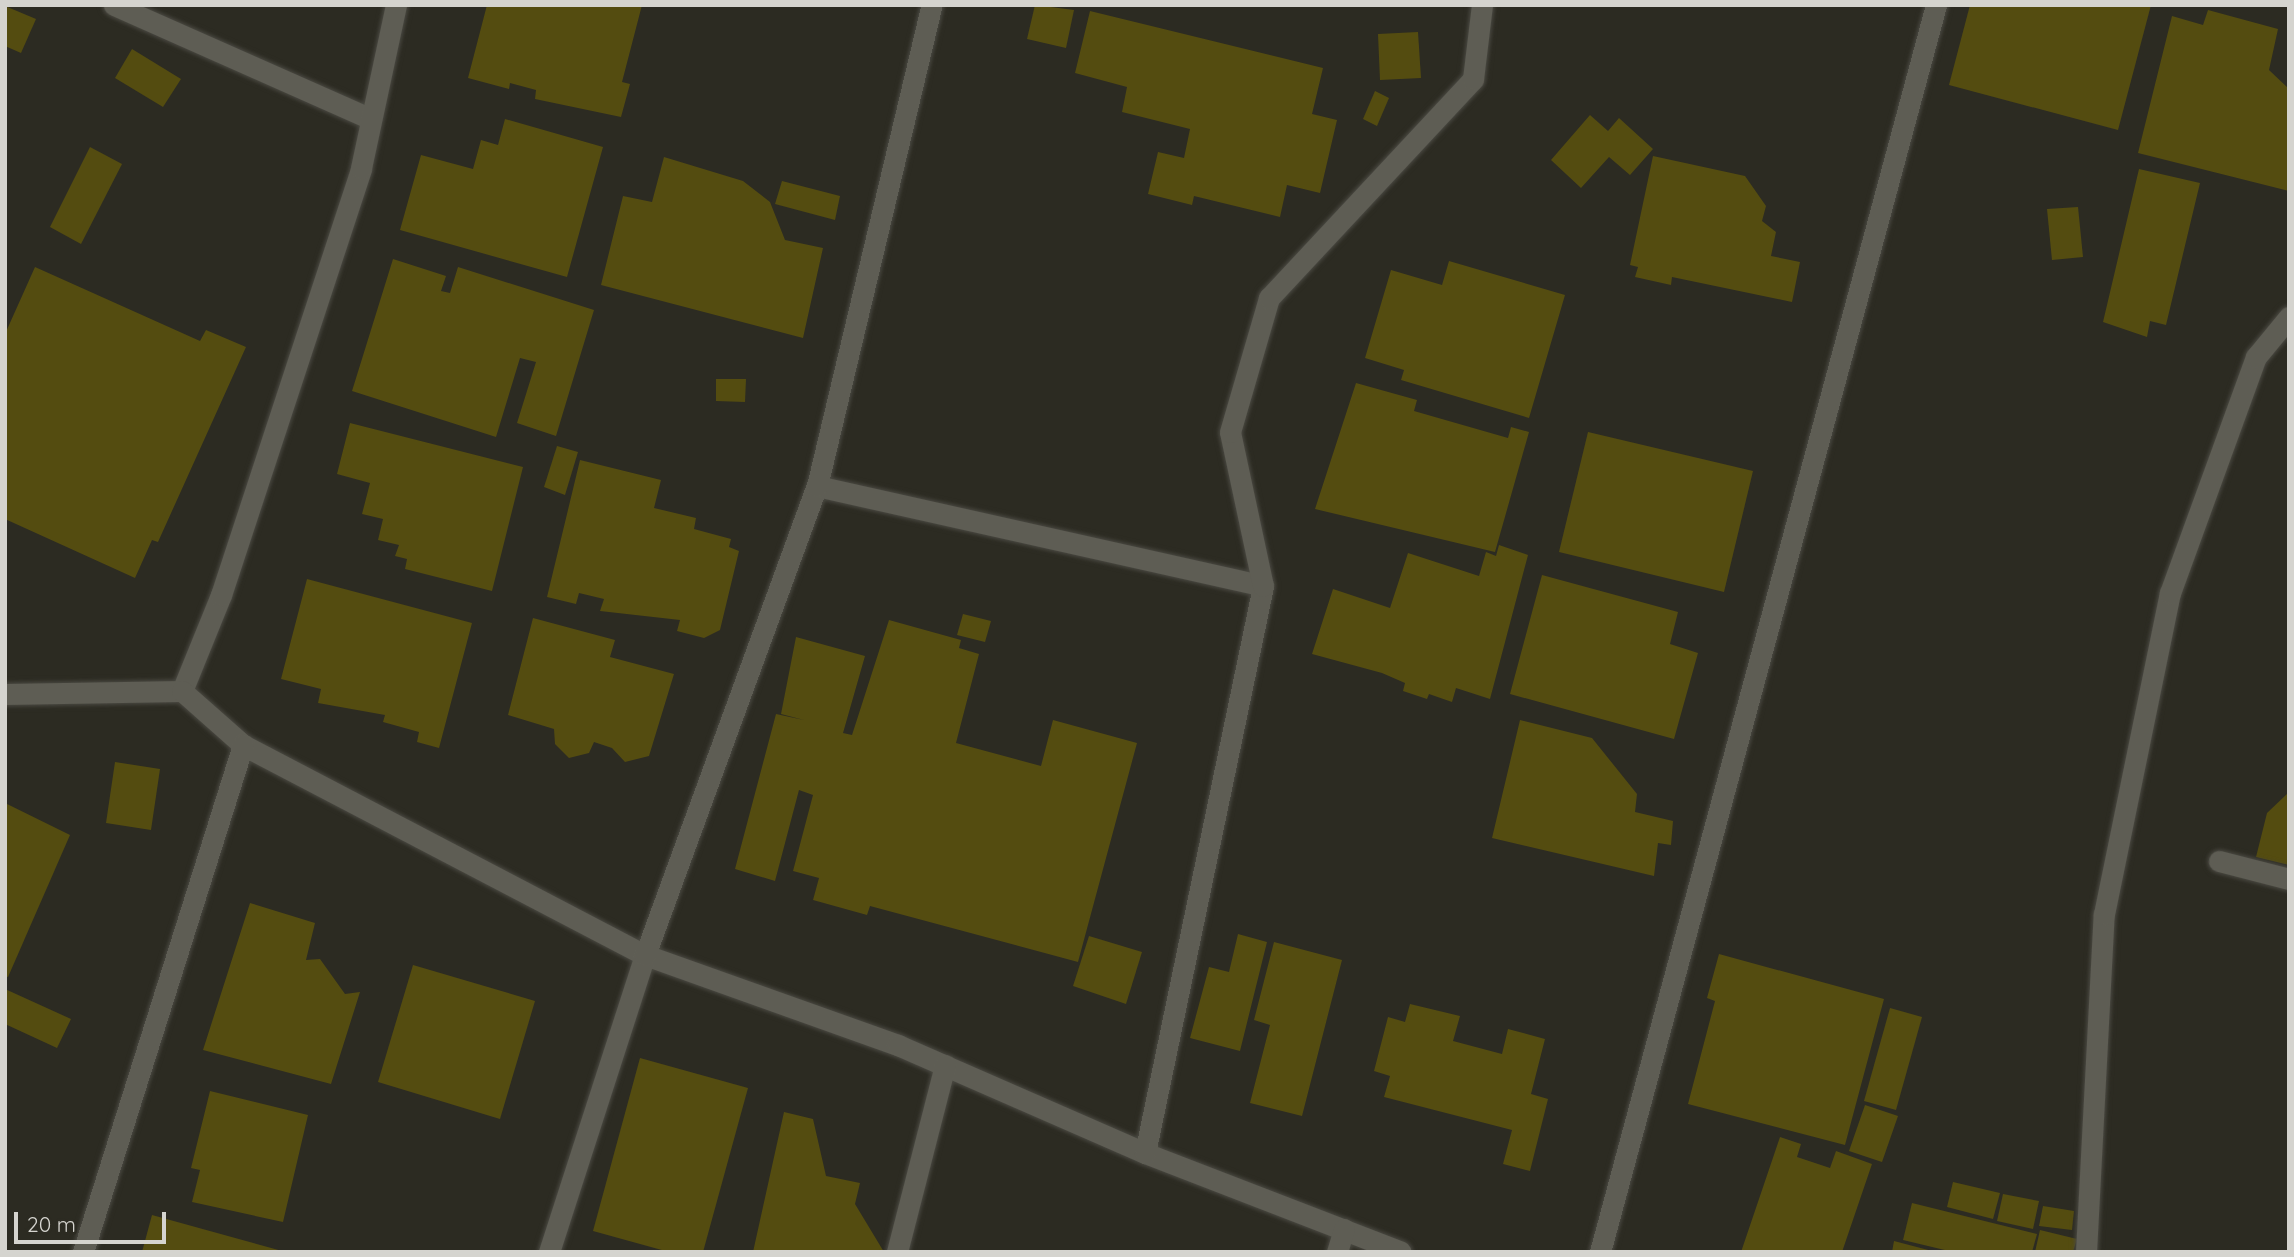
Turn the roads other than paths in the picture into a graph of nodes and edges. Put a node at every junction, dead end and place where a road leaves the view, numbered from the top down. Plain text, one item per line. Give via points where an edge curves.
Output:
1 (114, 5) edge
2 (396, 5) edge
3 (932, 5) edge
4 (1482, 5) edge
5 (1936, 5) edge
6 (372, 119) junction
7 (2289, 317) edge
8 (817, 486) junction
9 (1263, 586) junction
10 (181, 691) junction
11 (5, 694) edge
12 (243, 745) junction
13 (2220, 862) dead end
14 (2289, 880) edge
15 (645, 955) junction
16 (945, 1065) junction
17 (1145, 1153) junction
18 (1344, 1229) junction
19 (83, 1252) edge
20 (549, 1252) edge
21 (897, 1252) edge
22 (1337, 1252) edge
23 (1401, 1252) edge
24 (1600, 1252) edge
25 (2086, 1252) edge

1 - 6 street
2 - 6 street
3 - 8 street
4 - 9 street via 1473,79 1269,298 1230,432
5 - 24 street
6 - 10 street via 226,582
7 - 25 street via 2256,357 2170,593 2104,914
8 - 9 street
8 - 15 street
9 - 17 street
10 - 11 street
10 - 12 street
12 - 15 street
12 - 19 street
13 - 14 street
15 - 16 street
15 - 20 street
16 - 17 street
16 - 21 street
17 - 18 street
18 - 22 street
18 - 23 street

